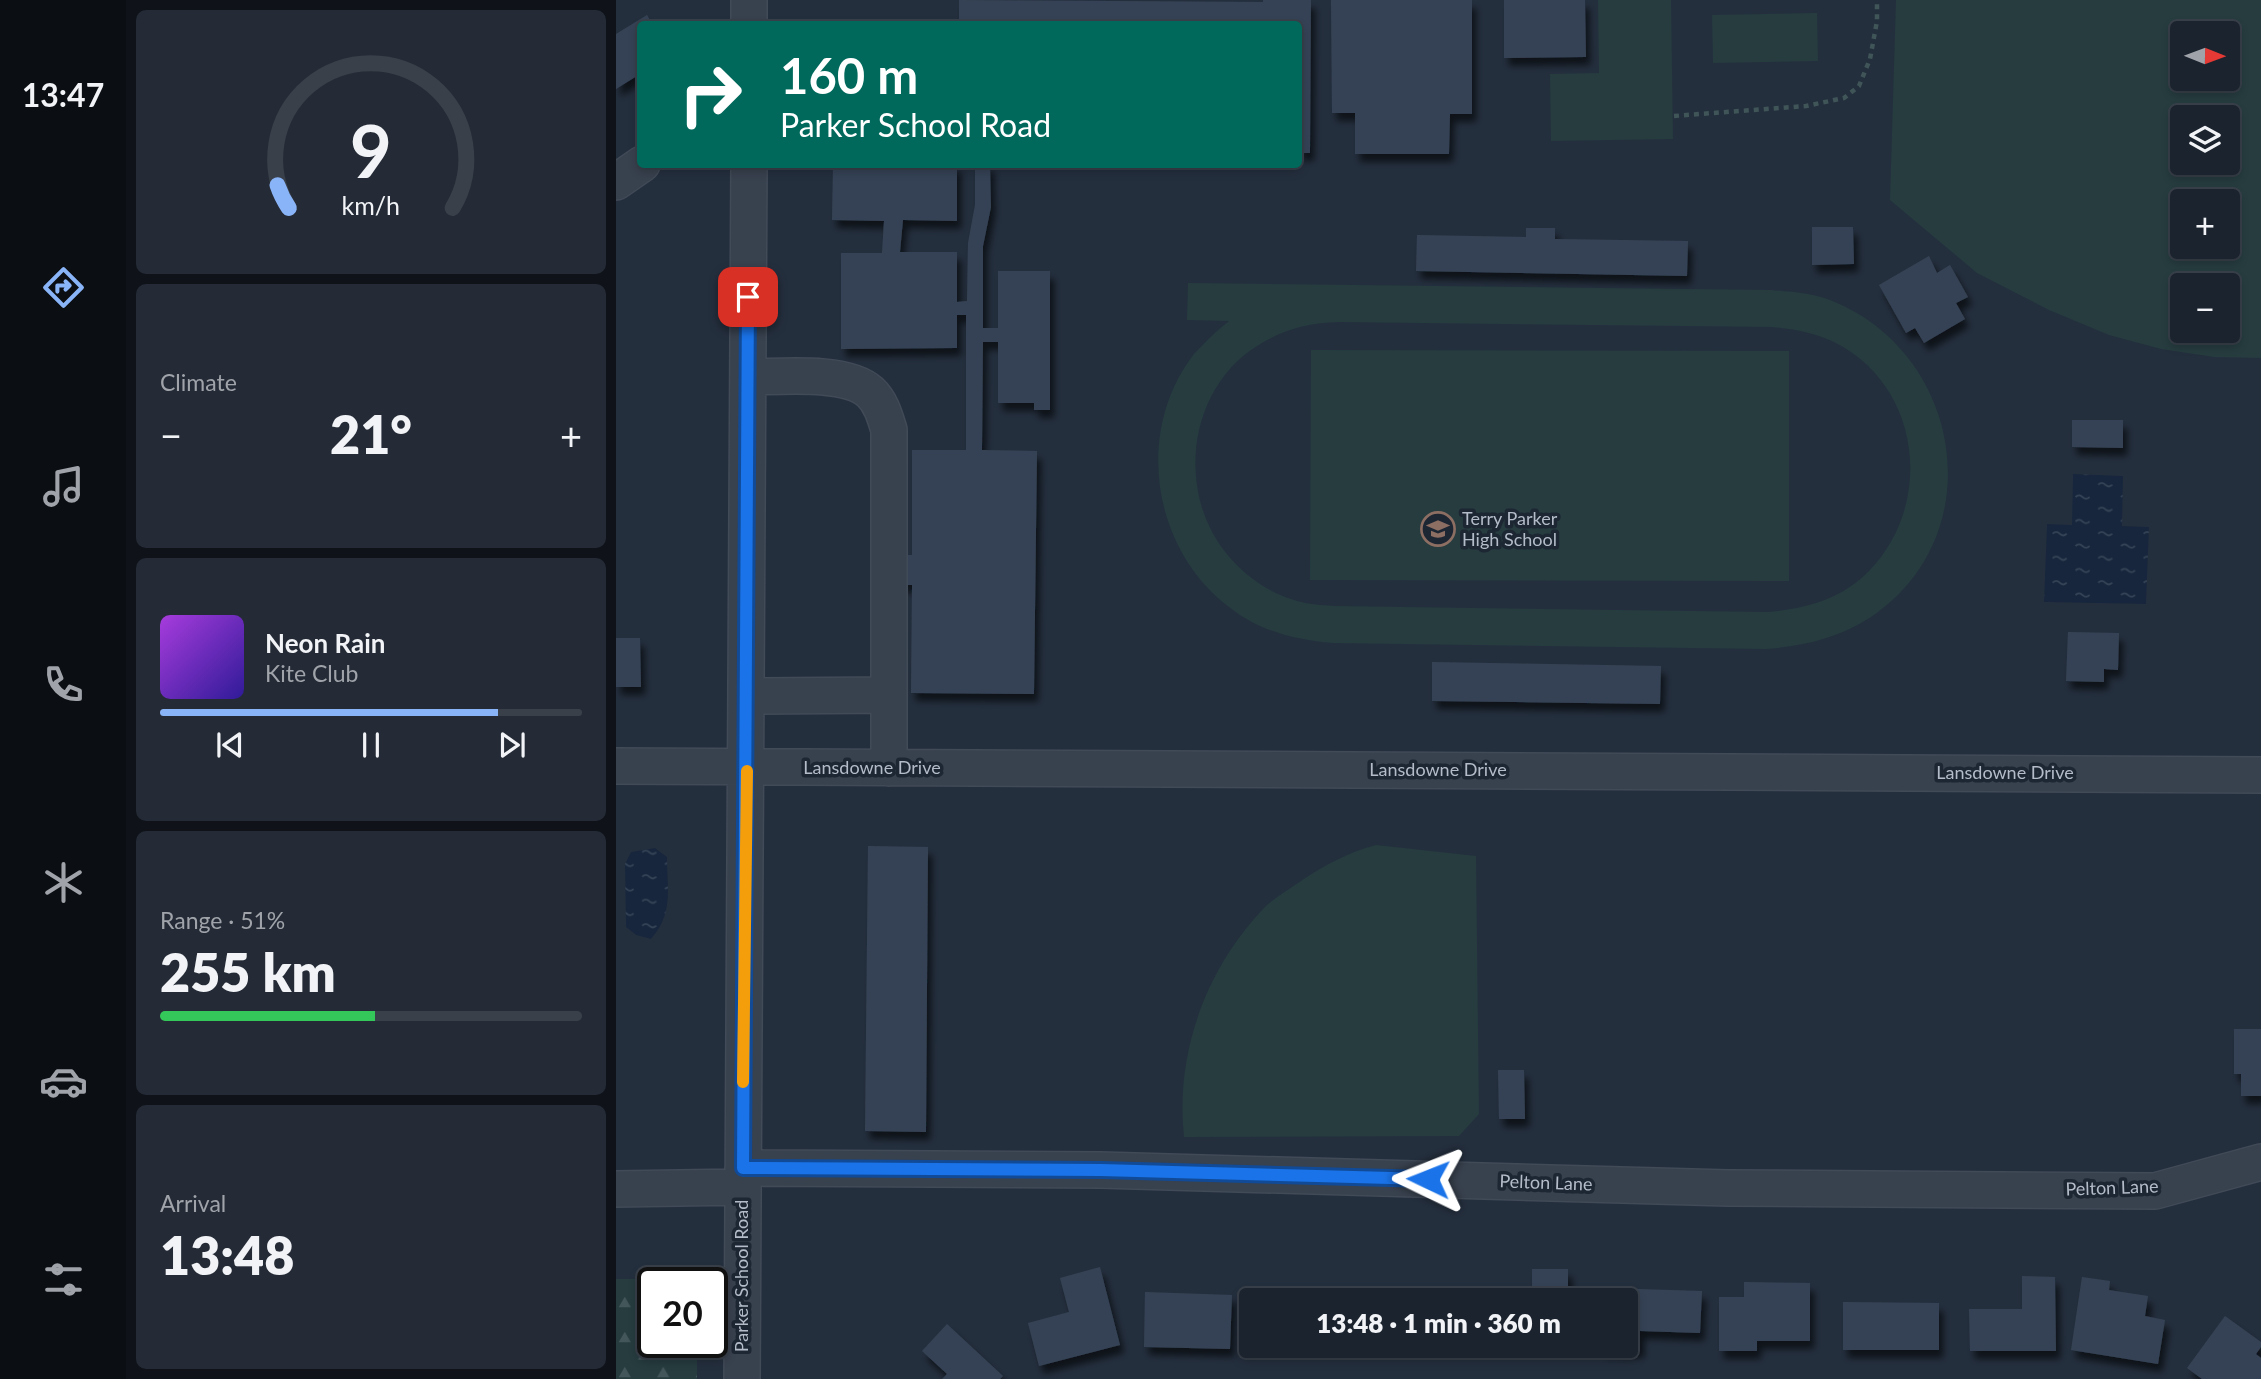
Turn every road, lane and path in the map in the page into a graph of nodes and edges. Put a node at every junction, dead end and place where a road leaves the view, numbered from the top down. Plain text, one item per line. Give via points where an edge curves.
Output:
1 (749, 0) edge
2 (1877, 0) edge
3 (749, 21) edge
4 (1674, 116) dead end
5 (637, 167) edge
6 (749, 168) edge
7 (616, 182) edge
8 (748, 377) junction
9 (889, 695) junction
10 (747, 696) junction
11 (616, 766) edge
12 (747, 768) junction
13 (889, 768) junction
14 (2261, 775) edge
15 (2261, 1162) edge
16 (742, 1177) junction
17 (616, 1189) edge
18 (742, 1379) edge

1 - 3 street
2 - 4 path via 1870,59 1859,86 1844,98 1806,106
5 - 7 street
6 - 8 street, Parker School Road
8 - 9 street via 848,380 869,391 882,409 890,430
8 - 10 street, Parker School Road
9 - 10 street
9 - 13 street
10 - 12 street, Parker School Road
11 - 12 street, Lansdowne Drive
12 - 13 street, Lansdowne Drive
12 - 16 street, Parker School Road
13 - 14 street, Lansdowne Drive
15 - 16 street, Pelton Lane via 2155,1191 1728,1188 1101,1170
16 - 17 street, Pelton Lane
16 - 18 street, Parker School Road

